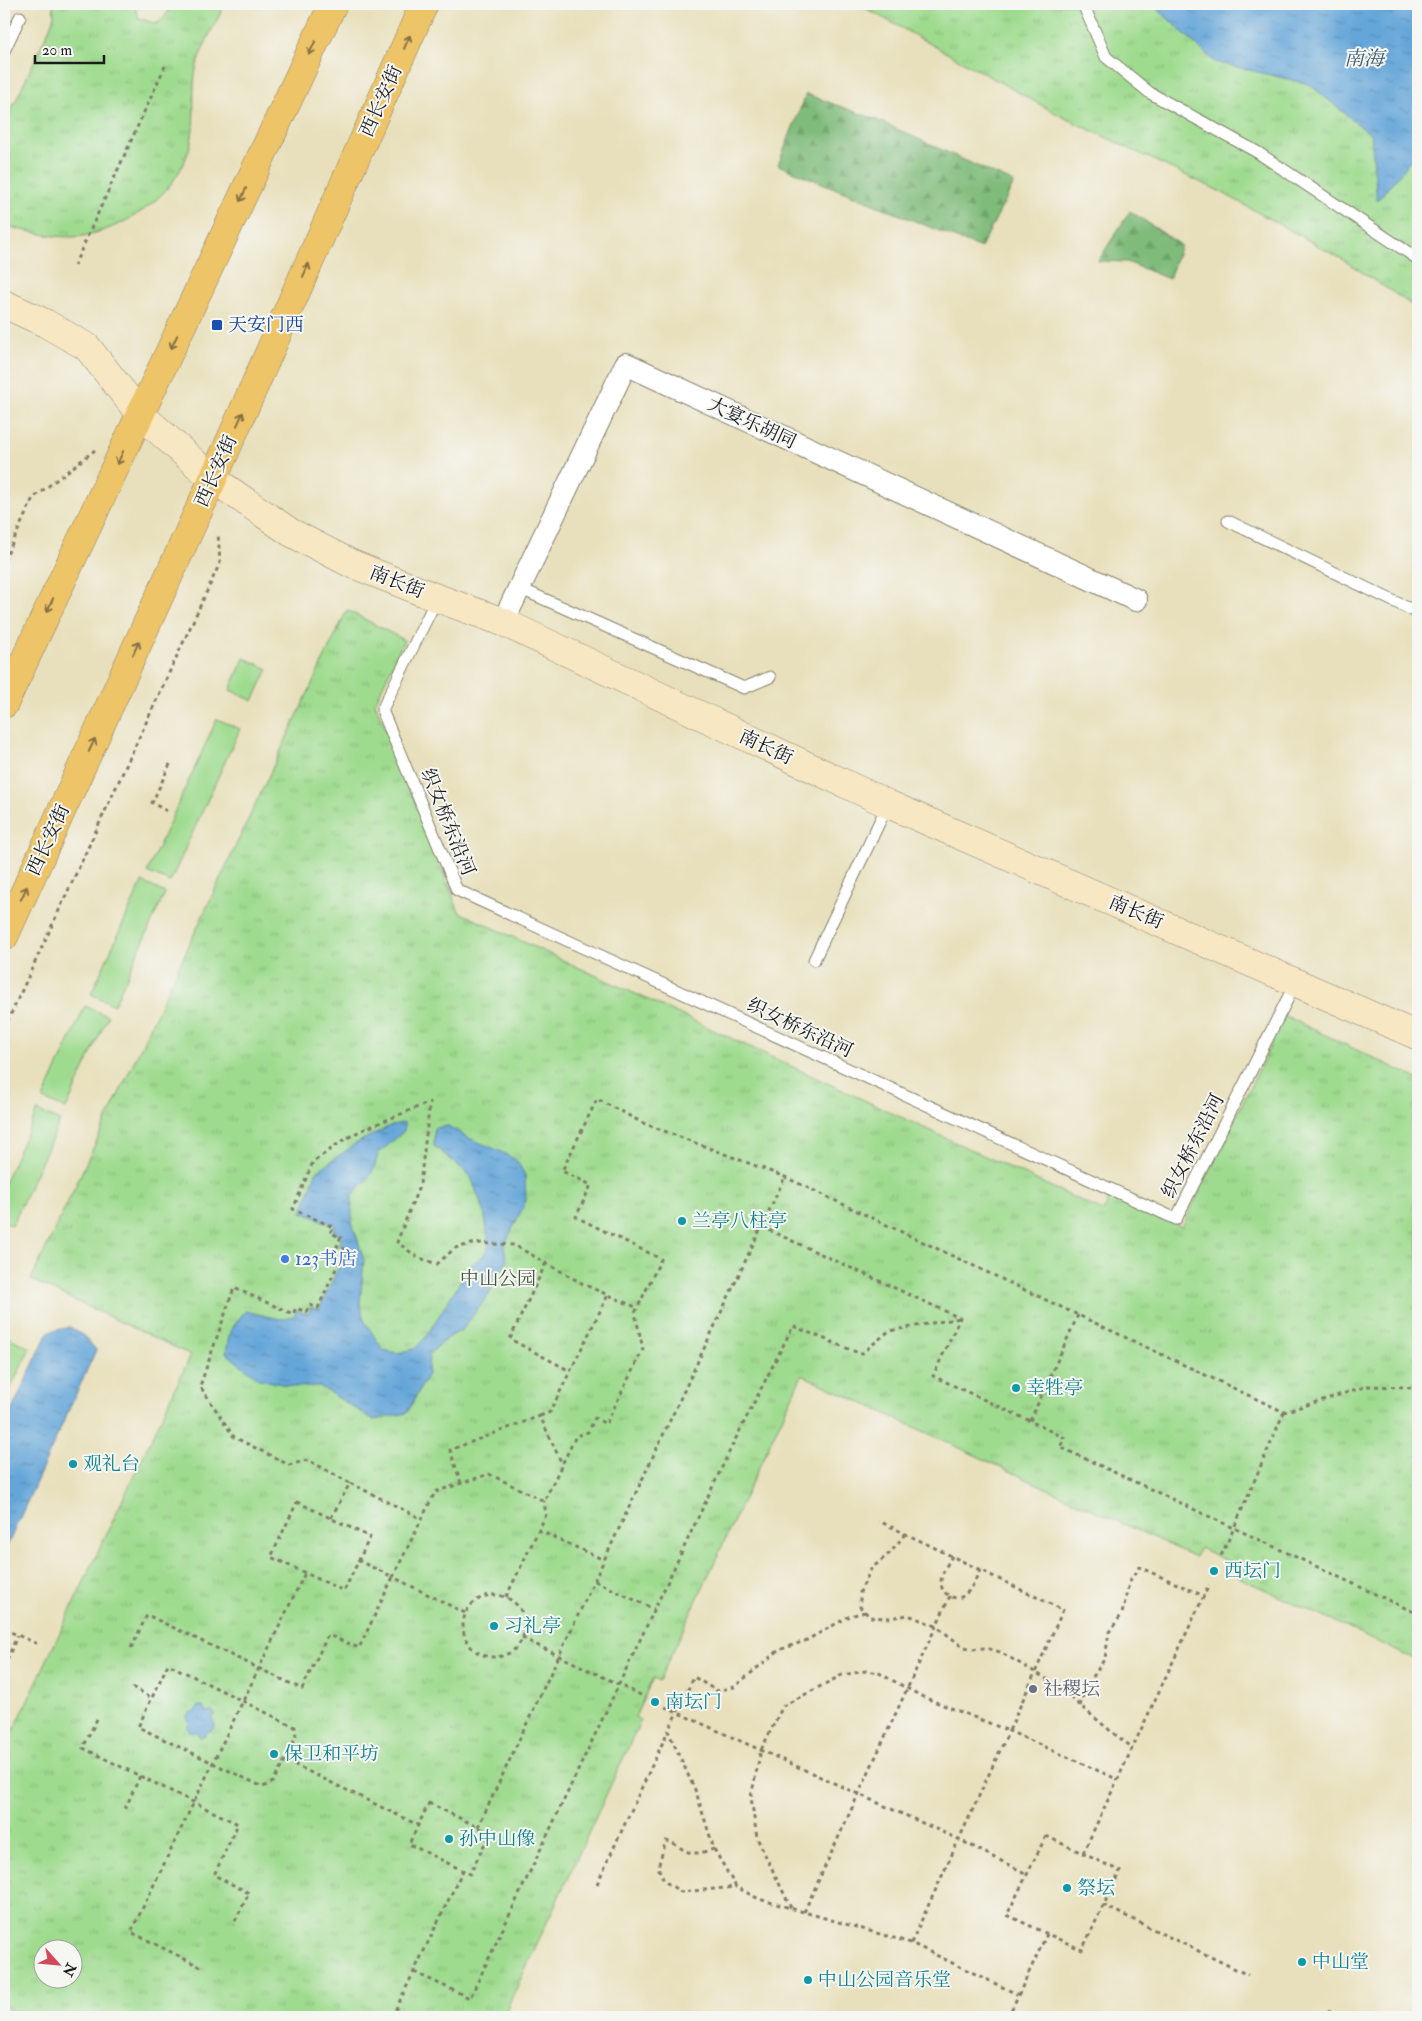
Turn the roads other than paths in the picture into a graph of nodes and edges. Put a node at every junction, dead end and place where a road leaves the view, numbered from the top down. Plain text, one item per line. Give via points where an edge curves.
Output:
1 (333, 4) edge
2 (424, 4) edge
3 (1083, 4) edge
4 (20, 17) dead end
5 (4, 51) edge
6 (1418, 259) edge
7 (4, 304) edge
8 (140, 414) junction
9 (213, 479) junction
10 (1228, 521) dead end
11 (520, 588) junction
12 (437, 598) junction
13 (1136, 600) dead end
14 (1418, 613) edge
15 (504, 622) junction
16 (770, 678) dead end
17 (4, 704) edge
18 (888, 804) junction
19 (4, 937) edge
20 (814, 960) dead end
21 (1296, 982) junction
22 (1418, 1036) edge

1 -> 8 highway
9 -> 2 highway, 西长安街
3 - 6 lane via 1106,57 1150,93 1257,152
4 - 5 lane
7 - 8 street, 南长街 via 87,347
8 - 9 street, 南长街
8 -> 17 highway
9 - 12 street, 南长街 via 290,532 350,563
19 -> 9 highway, 西长安街
10 - 14 lane
11 - 13 street, 大宴乐胡同 via 626,364
11 - 15 street, 大宴乐胡同
11 - 16 lane via 744,688
12 - 15 street, 南长街
12 - 21 lane, 织女桥东沿河 via 382,710 457,890 1176,1219
15 - 18 street, 南长街
18 - 20 lane
18 - 21 street, 南长街
21 - 22 street, 南长街

